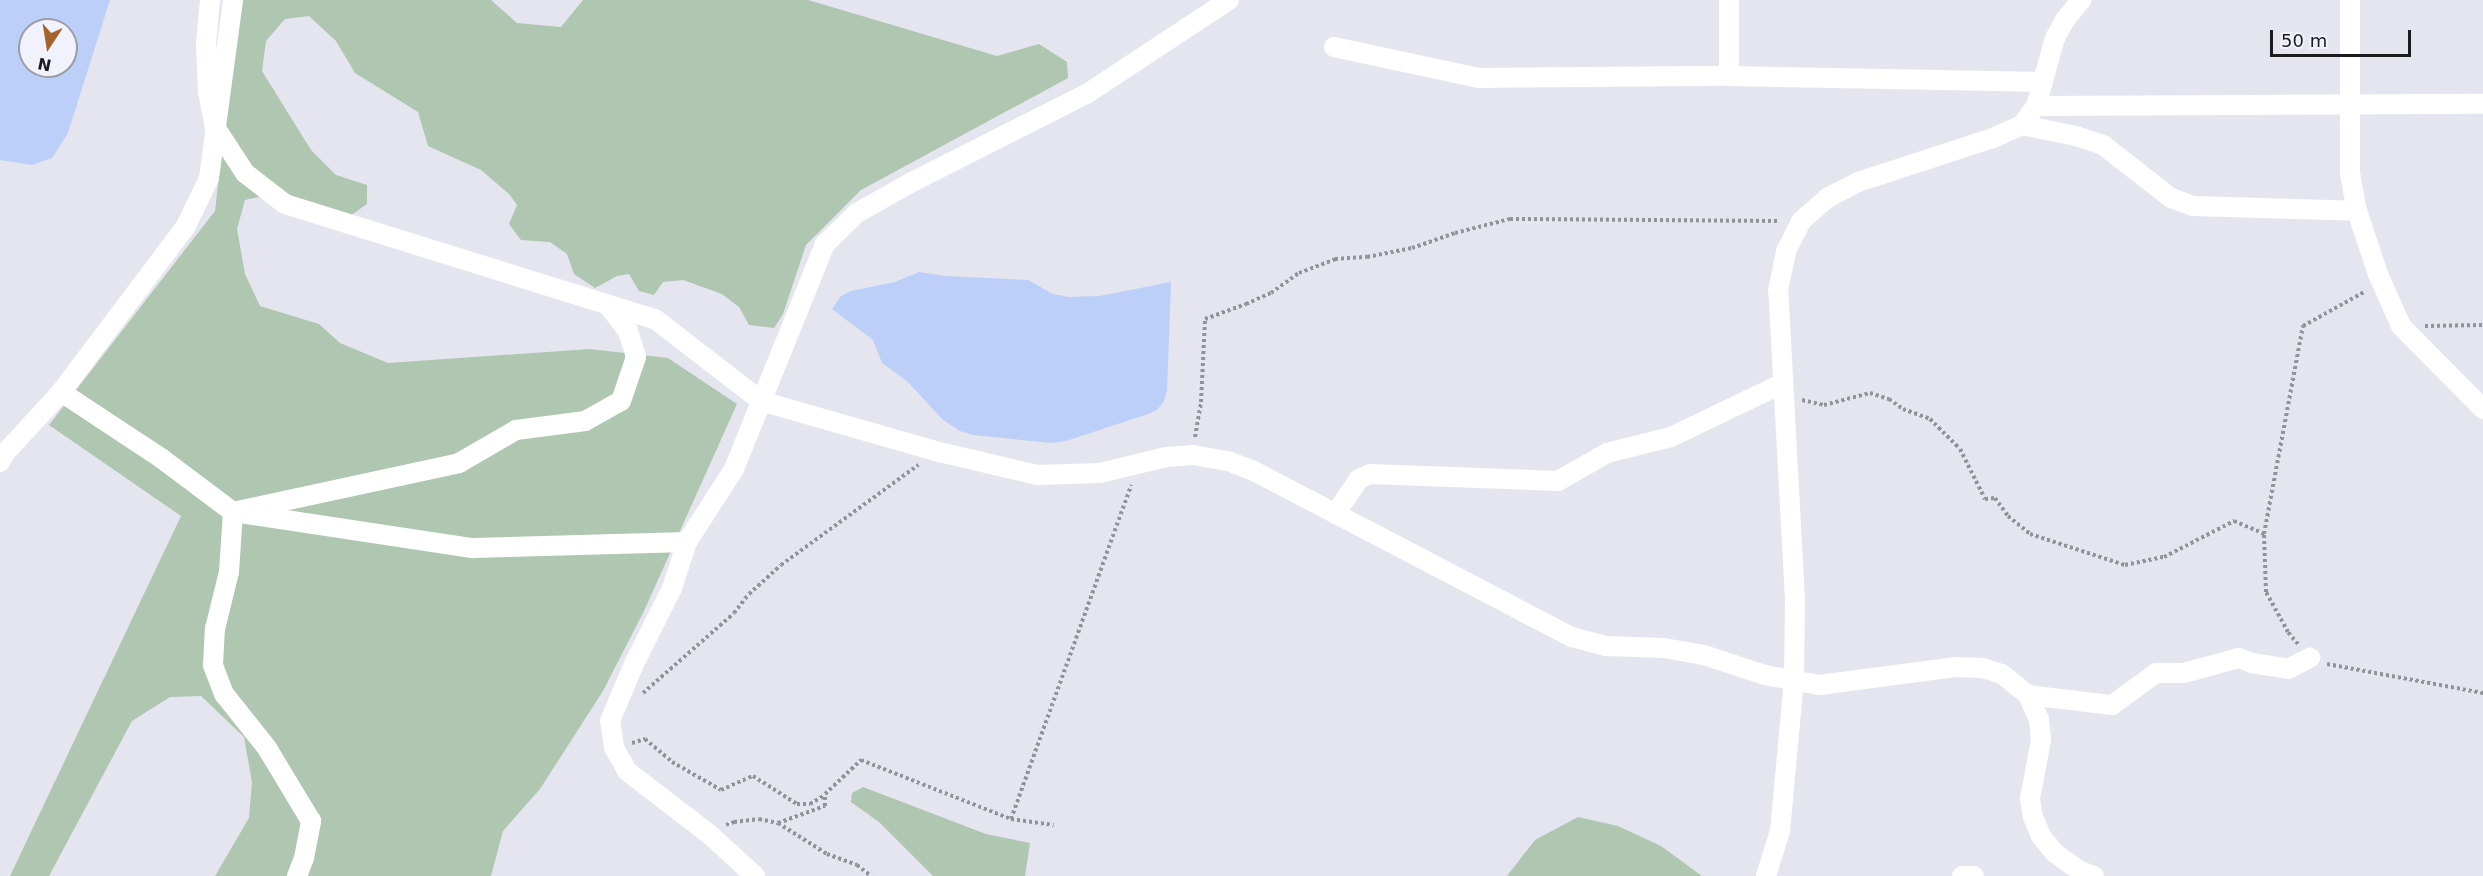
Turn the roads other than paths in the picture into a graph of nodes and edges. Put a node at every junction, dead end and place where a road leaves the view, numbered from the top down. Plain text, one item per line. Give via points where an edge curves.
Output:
1 (210, 0) edge
2 (233, 0) edge
3 (1229, 0) edge
4 (1729, 0) edge
5 (2081, 0) edge
6 (2350, 0) edge
7 (1335, 47) dead end
8 (1729, 76) junction
9 (2043, 82) junction
10 (2349, 104) junction
11 (2483, 104) edge
12 (2036, 106) junction
13 (2022, 125) junction
14 (215, 127) junction
15 (2357, 211) junction
16 (607, 304) junction
17 (1784, 389) junction
18 (61, 392) junction
19 (761, 401) junction
20 (2483, 409) edge
21 (0, 462) edge
22 (233, 512) junction
23 (1335, 514) junction
24 (687, 542) junction
25 (2310, 658) road end
26 (1794, 681) junction
27 (2028, 695) junction
28 (2081, 874) edge
29 (297, 876) edge
30 (754, 876) edge
31 (1766, 876) edge
32 (1962, 876) edge
33 (1974, 876) edge

1 - 14 street via 206,44 208,92
2 - 14 street
3 - 19 street via 1088,93 857,213 825,244
4 - 8 street
5 - 9 street via 2055,38
6 - 10 street
7 - 8 street via 1479,78
8 - 9 street
9 - 12 street
10 - 11 street
10 - 12 street
10 - 15 street via 2350,173
12 - 13 street
13 - 15 street via 2103,146 2171,198 2193,206
13 - 17 street via 1858,182 1827,198 1801,221 1786,251 1778,290
14 - 16 street via 245,173 285,204
14 - 18 street via 209,178 186,226
15 - 20 street via 2401,326
16 - 19 street via 655,319
16 - 22 street via 628,331 636,357 621,401 585,421 516,430 459,463
17 - 23 street via 1671,436 1607,453 1558,481 1370,474 1359,479
17 - 26 street via 1795,599
18 - 21 street
18 - 22 street via 161,458
19 - 23 street via 935,451 1037,475 1100,473 1166,457 1193,455 1228,461
19 - 24 street via 735,469
22 - 24 street via 472,548
22 - 29 street via 229,572 215,629 213,665 224,694 267,748 311,821
23 - 26 street via 1572,637 1606,646 1664,648 1704,655
24 - 30 street via 672,588 610,721 614,748 627,771 709,834
25 - 27 street via 2288,669 2239,658 2184,673 2156,674 2112,705
26 - 27 street via 1819,685 1955,667 1983,668 2002,674
26 - 31 street via 1780,831
27 - 28 street via 2039,720 2041,740 2030,799 2033,817 2041,836 2055,853
32 - 33 street

